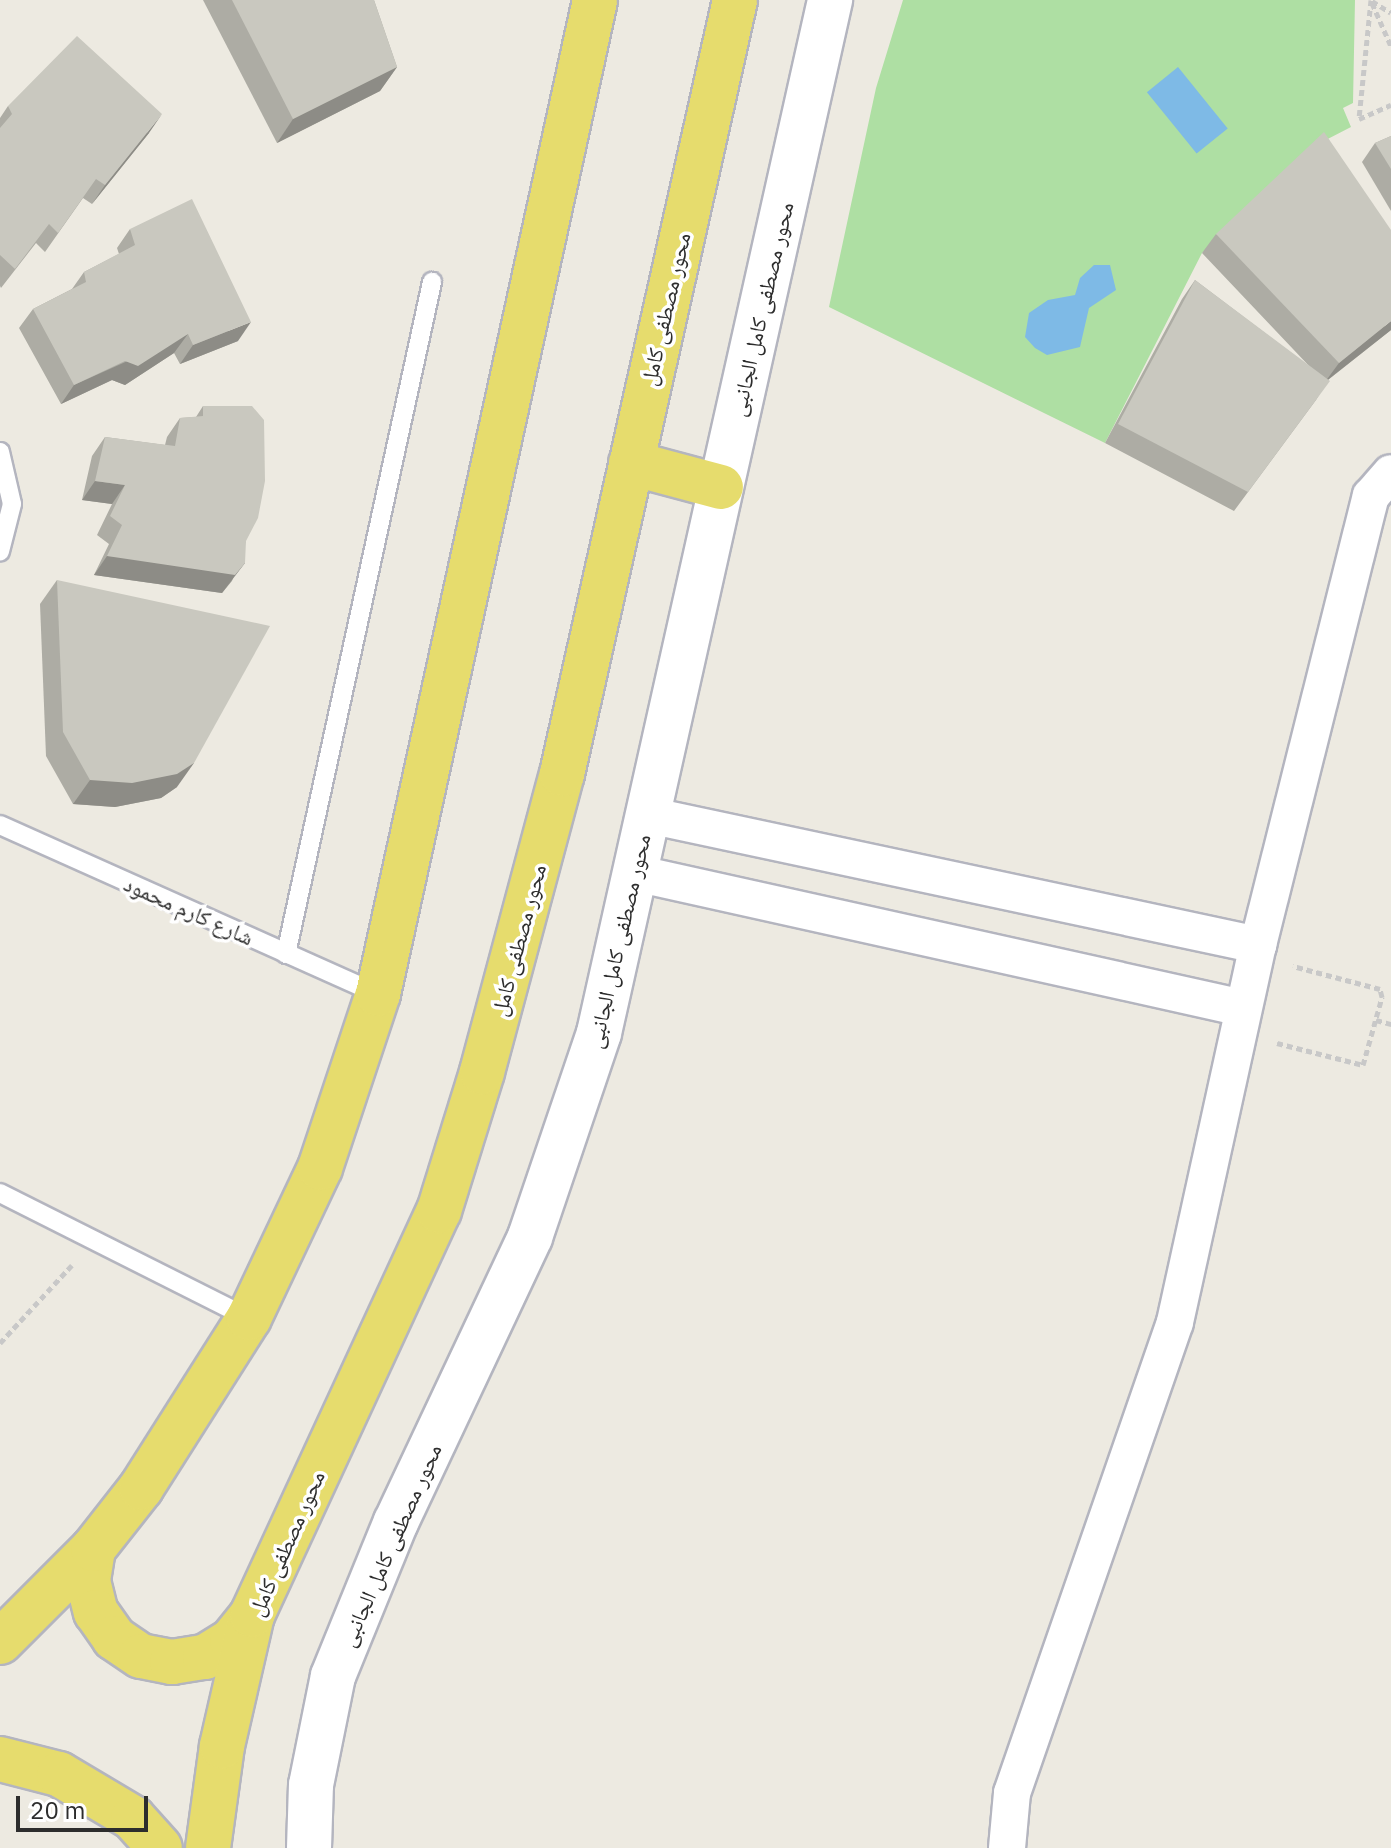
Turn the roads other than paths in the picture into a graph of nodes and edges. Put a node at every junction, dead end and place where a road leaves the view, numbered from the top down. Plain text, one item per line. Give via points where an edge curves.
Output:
1 (595, 0) edge
2 (735, 0) edge
3 (830, 0) edge
4 (432, 282) dead end
5 (0, 452) edge
6 (631, 463) junction
7 (1391, 473) edge
8 (721, 487) junction
9 (0, 551) edge
10 (648, 815) junction
11 (0, 825) edge
12 (635, 873) junction
13 (1256, 950) junction
14 (286, 954) junction
15 (378, 994) junction
16 (1241, 1020) junction
17 (0, 1193) edge
18 (249, 1318) junction
19 (93, 1549) junction
20 (252, 1615) junction
21 (0, 1642) edge
22 (0, 1759) edge
23 (160, 1848) edge
24 (208, 1848) edge
25 (309, 1848) edge
26 (1007, 1848) edge

1 - 15 main road
2 - 6 main road, محور مصطفى كامل
3 - 8 street, محور مصطفى كامل الجانبى
4 - 14 lane
5 - 9 lane via 12,504
6 - 8 main road
6 - 20 main road, محور مصطفى كامل via 539,864 439,1211
7 - 13 street via 1371,496
8 - 10 street, محور مصطفى كامل الجانبى
10 - 12 street, محور مصطفى كامل الجانبى
10 - 13 street
11 - 14 lane, شارع كارم محمود
12 - 16 street
12 - 25 street, محور مصطفى كامل الجانبى via 599,1033 530,1237 396,1522 333,1676 311,1785
13 - 16 street
14 - 15 lane, شارع كارم محمود
15 - 18 main road via 320,1168
16 - 26 street via 1175,1322 1012,1793
17 - 18 lane
18 - 19 main road via 141,1488
19 - 20 main road via 88,1581 96,1612 114,1638 141,1656 172,1662 205,1657 232,1640
19 - 21 main road
20 - 24 main road, محور مصطفى كامل via 222,1746
22 - 23 main road via 59,1774 133,1818

